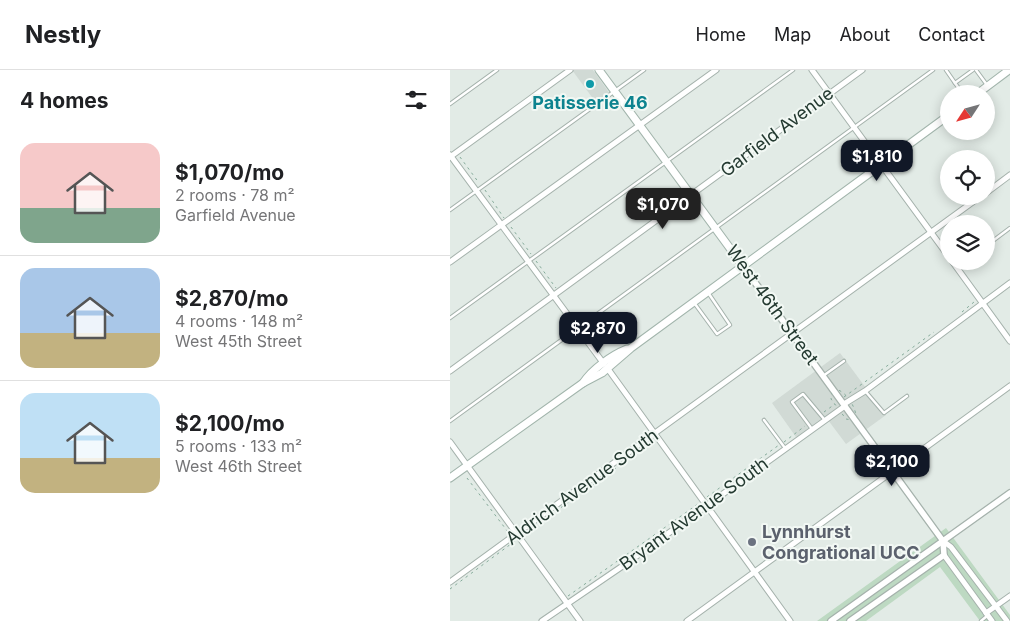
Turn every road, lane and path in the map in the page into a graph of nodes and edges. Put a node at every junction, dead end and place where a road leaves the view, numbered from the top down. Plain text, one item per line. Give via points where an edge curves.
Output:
1 (497, 70) edge
2 (570, 70) edge
3 (598, 70) edge
4 (644, 70) edge
5 (716, 70) edge
6 (793, 70) edge
7 (812, 70) edge
8 (862, 70) edge
9 (933, 70) edge
10 (946, 70) edge
11 (974, 70) edge
12 (1009, 70) edge
13 (955, 83) joint
14 (986, 85) edge
15 (988, 85) edge
16 (615, 92) junction
17 (829, 94) junction
18 (450, 104) edge
19 (940, 122) edge
20 (640, 126) junction
21 (855, 128) junction
22 (450, 156) edge
23 (667, 162) junction
24 (882, 164) junction
25 (1010, 175) edge
26 (995, 186) edge
27 (477, 191) junction
28 (692, 196) junction
29 (970, 205) edge
30 (450, 210) edge
31 (502, 225) junction
32 (1010, 228) edge
33 (717, 229) junction
34 (932, 233) junction
35 (995, 239) edge
36 (940, 244) edge
37 (450, 262) edge
38 (529, 262) junction
39 (744, 266) junction
40 (958, 270) edge
41 (1010, 283) edge
42 (708, 292) junction
43 (554, 296) junction
44 (694, 302) junction
45 (975, 302) dead end
46 (982, 303) junction
47 (958, 314) dead end
48 (450, 318) edge
49 (578, 329) junction
50 (936, 331) dead end
51 (794, 335) junction
52 (1010, 341) edge
53 (844, 361) dead end
54 (606, 366) junction
55 (450, 371) edge
56 (824, 376) junction
57 (1010, 386) edge
58 (865, 391) junction
59 (907, 396) dead end
60 (843, 402) junction
61 (823, 418) junction
62 (764, 420) dead end
63 (450, 421) edge
64 (811, 426) junction
65 (655, 434) junction
66 (654, 441) dead end
67 (450, 442) edge
68 (783, 446) junction
69 (467, 466) junction
70 (894, 472) junction
71 (450, 478) edge
72 (466, 478) dead end
73 (1010, 493) edge
74 (705, 502) junction
75 (509, 532) dead end
76 (517, 534) junction
77 (524, 534) dead end
78 (515, 541) dead end
79 (943, 541) junction
80 (944, 555) junction
81 (755, 572) junction
82 (450, 582) edge
83 (450, 589) edge
84 (1010, 596) edge
85 (566, 601) junction
86 (996, 606) junction
87 (987, 614) junction
88 (542, 621) edge
89 (580, 621) edge
90 (687, 621) edge
91 (790, 621) edge
92 (831, 621) edge
93 (850, 621) edge
94 (981, 621) edge
95 (992, 621) edge
96 (1007, 621) edge

1 - 18 lane
2 - 22 street
3 - 16 main road, West 46th Street
4 - 16 lane
5 - 20 street
6 - 23 lane
7 - 17 street
8 - 17 street, Garfield Avenue
9 - 21 lane
10 - 13 lane
11 - 13 lane
11 - 14 lane
12 - 15 main road
16 - 20 main road, West 46th Street
16 - 27 lane
17 - 21 street
17 - 28 street, Garfield Avenue
19 - 24 main road
20 - 23 main road, West 46th Street
20 - 31 street
21 - 24 street
21 - 33 lane
22 - 27 street
23 - 28 main road, West 46th Street
23 - 38 lane
24 - 34 street
24 - 39 main road
25 - 26 street
27 - 30 lane
27 - 31 street
28 - 33 main road, West 46th Street
28 - 43 street, Garfield Avenue
29 - 34 street, Aldrich Avenue South
31 - 37 street
31 - 38 street
32 - 35 lane
33 - 39 main road, West 46th Street
33 - 49 lane
34 - 36 street
34 - 51 street, Aldrich Avenue South
38 - 43 street
38 - 48 lane
39 - 42 main road
39 - 51 street, West 46th Street
40 - 46 street
41 - 46 street, Bryant Avenue South
42 - 44 main road
42 - 44 lane via 730,324 717,334
43 - 49 street
43 - 55 street, Garfield Avenue
44 - 54 main road
45 - 47 path
46 - 52 street
46 - 58 street, Bryant Avenue South
49 - 54 street
49 - 63 lane
50 - 60 path
51 - 56 street, West 46th Street
51 - 65 street, Aldrich Avenue South
53 - 56 lane
54 - 65 street
54 - 69 main road via 591,380 582,382
56 - 60 street, West 46th Street
57 - 70 street
58 - 59 lane via 884,413
58 - 60 street, Bryant Avenue South
60 - 61 street, Bryant Avenue South
60 - 61 path
60 - 70 street, West 46th Street
61 - 64 street, Bryant Avenue South
61 - 64 lane via 803,394 797,398 792,402
62 - 68 lane
64 - 68 street, Bryant Avenue South
64 - 68 path
65 - 74 street
65 - 76 street, Aldrich Avenue South
66 - 77 path
67 - 69 street
68 - 74 street, Bryant Avenue South
68 - 74 path
69 - 71 main road
69 - 76 street
70 - 79 street, West 46th Street
70 - 81 street
72 - 75 path
73 - 79 street
74 - 81 street
74 - 85 path
74 - 85 street, Bryant Avenue South via 628,563
76 - 82 street, Aldrich Avenue South
76 - 85 street
78 - 83 path
79 - 80 street
79 - 86 street
79 - 92 street
80 - 87 street
80 - 93 street
81 - 90 street
81 - 91 street
84 - 86 street
85 - 88 street, Bryant Avenue South
85 - 89 street
86 - 87 street
86 - 96 street
87 - 94 lane
87 - 95 street

